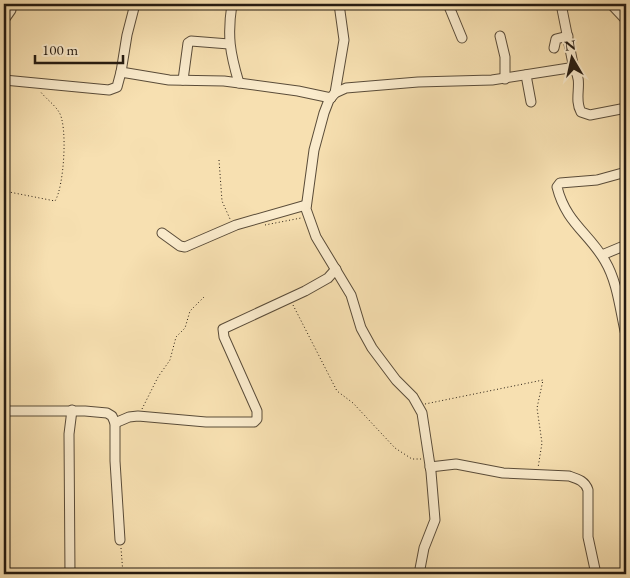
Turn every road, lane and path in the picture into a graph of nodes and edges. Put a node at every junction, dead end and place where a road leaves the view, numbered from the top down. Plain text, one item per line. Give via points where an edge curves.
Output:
1 (10, 4) edge
2 (135, 4) edge
3 (232, 4) edge
4 (339, 4) edge
5 (448, 4) edge
6 (561, 4) edge
7 (612, 4) edge
8 (4, 20) edge
9 (626, 20) edge
10 (500, 36) dead end
11 (568, 36) junction
12 (462, 38) dead end
13 (229, 44) junction
14 (554, 48) dead end
15 (574, 69) junction
16 (121, 72) junction
17 (526, 75) junction
18 (505, 79) junction
19 (4, 80) edge
20 (183, 80) junction
21 (37, 82) junction
22 (240, 83) junction
23 (333, 96) junction
24 (531, 102) dead end
25 (626, 108) edge
26 (219, 160) dead end
27 (626, 172) edge
28 (4, 191) edge
29 (306, 205) junction
30 (308, 216) junction
31 (236, 225) junction
32 (261, 225) dead end
33 (162, 233) dead end
34 (626, 245) edge
35 (602, 255) junction
36 (336, 269) junction
37 (329, 277) junction
38 (343, 282) junction
39 (205, 296) dead end
40 (289, 298) junction
41 (626, 335) edge
42 (419, 406) junction
43 (72, 410) junction
44 (4, 411) edge
45 (138, 416) junction
46 (115, 423) junction
47 (430, 463) junction
48 (538, 476) junction
49 (120, 540) joint
50 (70, 574) edge
51 (123, 574) edge
52 (418, 574) edge
53 (596, 574) edge

1 - 8 street via 11,10
2 - 16 street via 126,35
3 - 13 street
4 - 23 street via 344,40
5 - 12 street
6 - 11 street
7 - 9 street
10 - 18 street via 505,57
11 - 14 street via 556,39
11 - 15 street
13 - 20 street via 188,43
13 - 22 street
15 - 17 street
15 - 25 street via 578,79 577,106 581,112 599,114
16 - 20 street
16 - 21 street via 114,90
17 - 18 street
17 - 24 street
18 - 23 street via 346,88
19 - 21 street
20 - 22 street
21 - 28 path via 62,121 61,188 54,201
22 - 23 street
23 - 29 street via 314,150
26 - 31 path via 222,201 230,220
27 - 35 street via 597,180 560,183 557,187 569,216
29 - 30 street
29 - 31 street
30 - 32 path via 275,225
30 - 36 street via 316,238
31 - 33 street via 185,247
34 - 35 street
35 - 41 street via 616,287
36 - 37 street
36 - 38 street
37 - 38 street
37 - 40 street
38 - 42 street via 372,348
39 - 45 path via 190,311 185,328 176,337 170,360
40 - 45 street via 223,329 257,411 254,422
40 - 47 path via 337,391 404,455
42 - 47 street
42 - 48 path via 543,380 537,408 542,443
43 - 44 street
43 - 46 street via 107,412
43 - 50 street via 69,434
45 - 46 street
46 - 49 street
47 - 48 street
47 - 52 street via 435,520
48 - 53 street via 569,476 586,484 588,537
49 - 51 path

